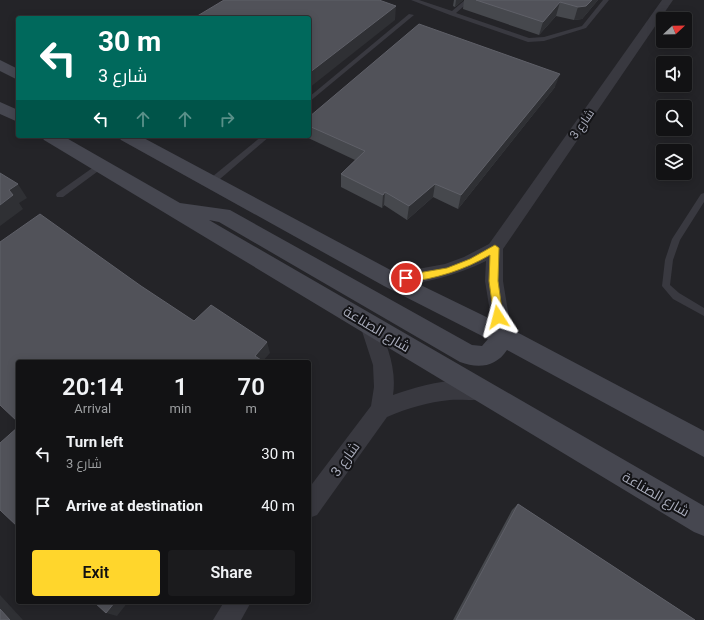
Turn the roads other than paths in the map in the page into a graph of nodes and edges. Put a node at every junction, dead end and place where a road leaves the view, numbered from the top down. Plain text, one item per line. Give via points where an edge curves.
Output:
1 (414, 0) edge
2 (468, 0) edge
3 (606, 0) edge
4 (668, 0) edge
5 (452, 14) junction
6 (411, 15) dead end
7 (0, 65) edge
8 (16, 74) edge
9 (311, 98) edge
10 (1, 108) edge
11 (16, 116) edge
12 (53, 138) edge
13 (131, 138) edge
14 (264, 138) edge
15 (101, 166) junction
16 (210, 183) junction
17 (60, 195) dead end
18 (704, 196) edge
19 (172, 208) junction
20 (495, 248) junction
21 (391, 280) junction
22 (704, 312) edge
23 (369, 325) junction
24 (503, 336) junction
25 (480, 390) junction
26 (380, 410) junction
27 (704, 445) edge
28 (311, 504) edge
29 (704, 522) edge
30 (238, 604) edge
31 (226, 620) edge

1 - 5 lane
2 - 5 lane
3 - 5 lane via 584,27 544,39 528,40
4 - 20 street, شارع 3
6 - 9 lane
7 - 8 street
10 - 11 street
12 - 15 street, شارع الصناعة
13 - 16 street
14 - 16 lane
15 - 17 lane
15 - 19 street, شارع الصناعة
16 - 21 street
18 - 22 lane via 676,239 669,260 666,286 676,296
19 - 23 street, شارع الصناعة
19 - 24 street via 224,216 468,355 481,358 492,354
20 - 21 street, شارع 3 via 473,261 448,271
20 - 24 street via 495,298
21 - 24 street
23 - 25 street, شارع الصناعة
23 - 26 street, شارع 3 via 378,344 383,365 384,387
24 - 27 street
25 - 26 street via 428,392
25 - 29 street, شارع الصناعة
26 - 28 street, شارع 3
30 - 31 street

